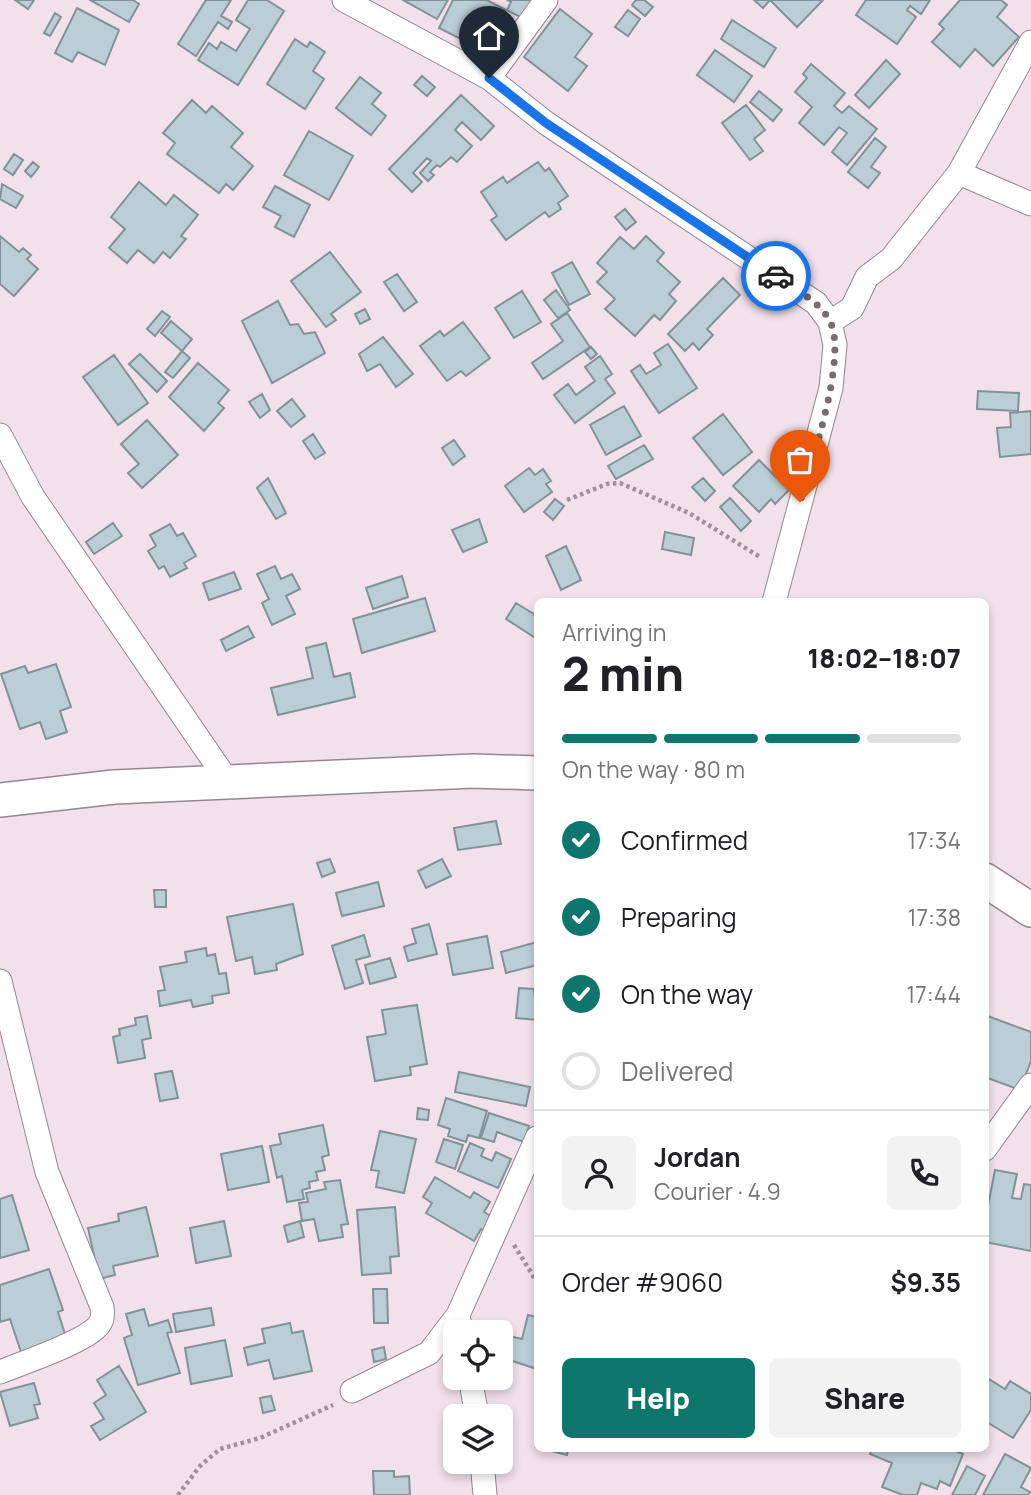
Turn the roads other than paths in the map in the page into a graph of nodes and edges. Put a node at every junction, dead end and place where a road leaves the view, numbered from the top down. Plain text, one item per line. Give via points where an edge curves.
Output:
1 (546, 0) edge
2 (356, 2) edge
3 (1031, 43) edge
4 (489, 78) junction
5 (959, 173) junction
6 (1031, 204) edge
7 (830, 322) junction
8 (0, 435) edge
9 (777, 594) edge
10 (534, 773) edge
11 (229, 783) junction
12 (0, 800) edge
13 (989, 883) edge
14 (1031, 910) edge
15 (0, 981) edge
16 (1031, 1085) edge
17 (989, 1143) edge
18 (534, 1145) edge
19 (462, 1320) edge
20 (443, 1340) edge
21 (0, 1372) edge
22 (352, 1391) road end
23 (483, 1474) edge
24 (485, 1495) edge

1 - 4 street
2 - 4 street
3 - 5 street
4 - 7 street via 546,123 816,303
5 - 6 street
5 - 7 street via 891,258 867,277 852,308
7 - 9 street via 835,345 831,388
8 - 11 street via 33,497
10 - 11 main road via 473,771
11 - 12 main road via 114,788
13 - 14 main road
15 - 21 street via 47,1171 103,1317 97,1328 82,1337
16 - 17 street
18 - 19 street
20 - 22 street via 429,1353
23 - 24 street

